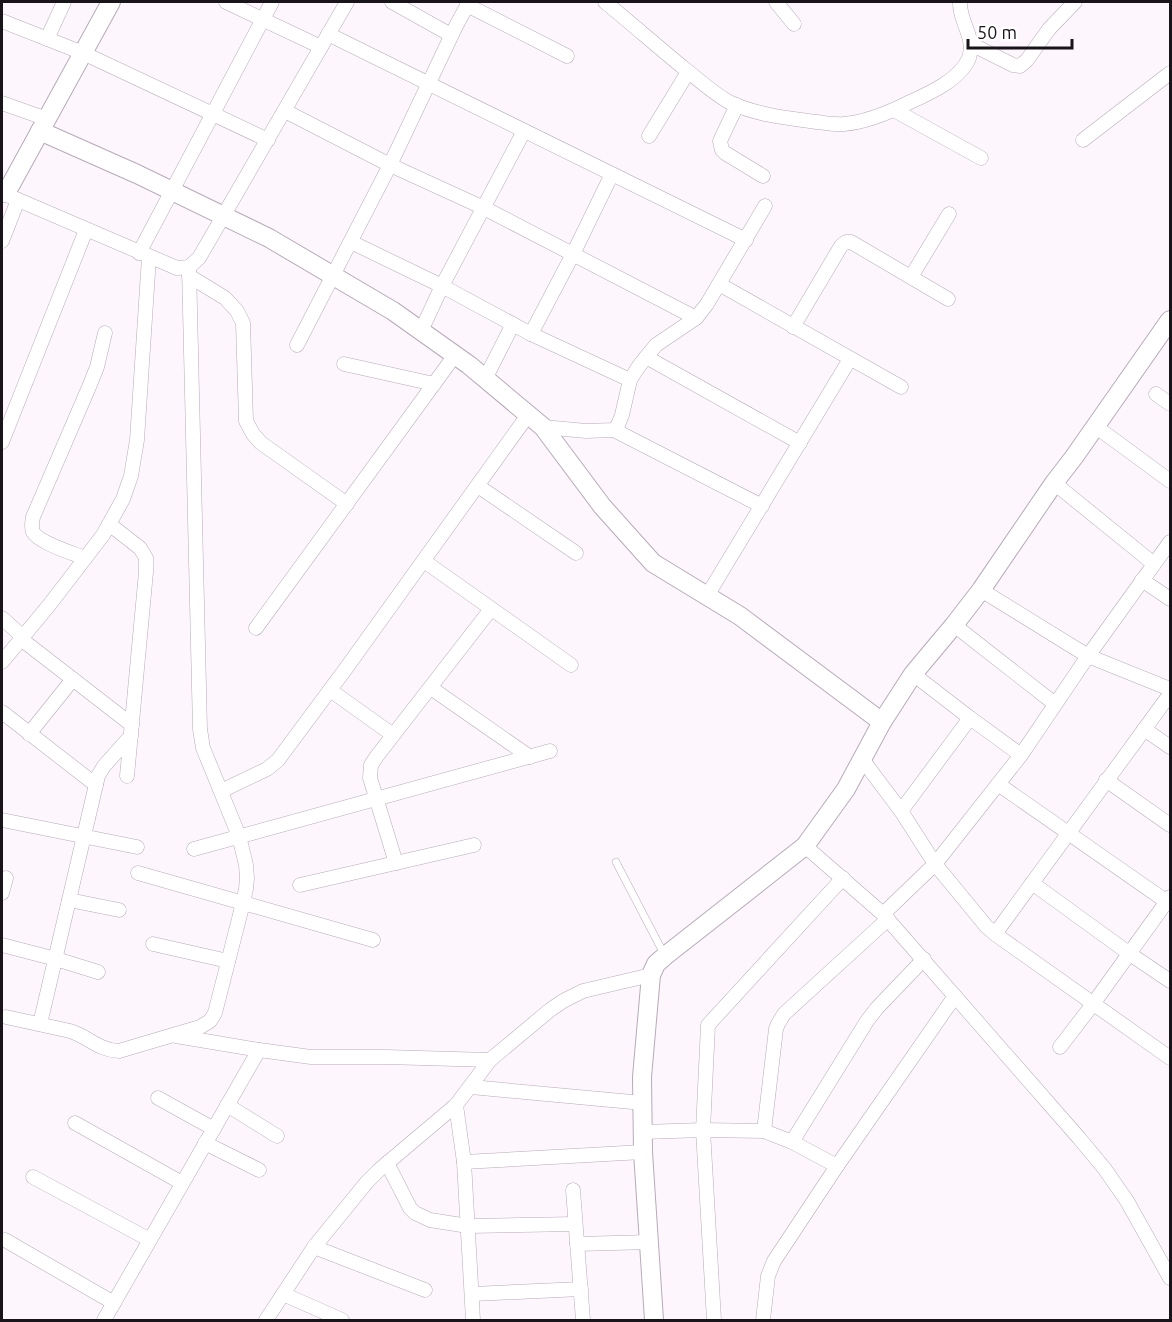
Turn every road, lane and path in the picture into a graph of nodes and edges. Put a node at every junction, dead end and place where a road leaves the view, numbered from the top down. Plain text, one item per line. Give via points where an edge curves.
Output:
1 (64, 2) edge
2 (111, 2) edge
3 (226, 2) edge
4 (272, 2) edge
5 (345, 2) edge
6 (392, 2) edge
7 (605, 2) edge
8 (776, 2) edge
9 (960, 2) edge
10 (1075, 2) edge
11 (468, 3) edge
12 (263, 19) junction
13 (2, 21) edge
14 (794, 24) dead end
15 (452, 35) junction
16 (47, 39) junction
17 (325, 40) junction
18 (971, 44) junction
19 (83, 54) junction
20 (567, 56) dead end
21 (688, 72) junction
22 (1170, 73) edge
23 (428, 84) junction
24 (2, 103) edge
25 (737, 105) junction
26 (894, 110) junction
27 (285, 111) junction
28 (212, 114) junction
29 (44, 125) junction
30 (525, 131) junction
31 (649, 136) dead end
32 (268, 140) junction
33 (1083, 140) dead end
34 (981, 158) dead end
35 (390, 165) junction
36 (612, 174) junction
37 (763, 176) dead end
38 (172, 191) junction
39 (7, 196) edge
40 (765, 207) dead end
41 (484, 208) junction
42 (949, 214) dead end
43 (224, 215) junction
44 (86, 230) junction
45 (746, 240) junction
46 (2, 241) edge
47 (351, 242) junction
48 (573, 254) junction
49 (144, 255) junction
50 (189, 272) junction
51 (334, 276) junction
52 (911, 277) junction
53 (718, 284) junction
54 (442, 286) junction
55 (948, 298) dead end
56 (696, 318) junction
57 (1170, 320) edge
58 (513, 324) junction
59 (793, 327) junction
60 (421, 331) junction
61 (105, 333) dead end
62 (531, 334) junction
63 (297, 345) dead end
64 (455, 355) junction
65 (646, 357) junction
66 (850, 359) junction
67 (344, 364) dead end
68 (485, 379) junction
69 (630, 380) junction
70 (434, 384) junction
71 (901, 387) dead end
72 (1156, 394) dead end
73 (1170, 404) edge
74 (528, 415) junction
75 (1095, 426) junction
76 (543, 427) junction
77 (614, 430) junction
78 (2, 442) edge
79 (800, 443) junction
80 (1170, 481) edge
81 (1053, 483) junction
82 (478, 486) junction
83 (347, 504) junction
84 (762, 506) junction
85 (109, 524) junction
86 (1170, 542) edge
87 (576, 553) dead end
88 (85, 558) junction
89 (424, 561) junction
90 (1154, 564) junction
91 (1142, 580) junction
92 (981, 590) junction
93 (707, 596) junction
94 (1170, 599) edge
95 (491, 609) junction
96 (2, 618) edge
97 (954, 625) junction
98 (256, 628) dead end
99 (22, 638) junction
100 (1088, 656) junction
101 (2, 662) edge
102 (571, 665) dead end
103 (913, 674) junction
104 (73, 679) junction
105 (431, 688) junction
106 (330, 690) junction
107 (1170, 692) edge
108 (1055, 704) junction
109 (2, 712) edge
110 (970, 718) junction
111 (882, 722) junction
112 (1144, 729) junction
113 (131, 730) junction
114 (29, 734) junction
115 (393, 735) junction
116 (1170, 747) edge
117 (550, 751) dead end
118 (1021, 755) junction
119 (530, 757) junction
120 (862, 759) junction
121 (127, 776) dead end
122 (1106, 780) junction
123 (998, 784) junction
124 (96, 785) junction
125 (221, 791) junction
126 (376, 799) junction
127 (901, 811) junction
128 (2, 820) edge
129 (1170, 825) edge
130 (1068, 832) junction
131 (239, 836) junction
132 (84, 837) junction
133 (474, 844) dead end
134 (805, 846) junction
135 (136, 847) dead end
136 (195, 849) dead end
137 (616, 862) dead end
138 (396, 863) junction
139 (935, 864) junction
140 (138, 873) dead end
141 (6, 878) dead end
142 (843, 878) junction
143 (1032, 883) junction
144 (300, 885) dead end
145 (2, 893) edge
146 (69, 900) junction
147 (1169, 901) edge
148 (243, 903) junction
149 (118, 910) dead end
150 (885, 916) junction
151 (995, 934) junction
152 (373, 940) dead end
153 (153, 944) dead end
154 (2, 945) edge
155 (1130, 954) junction
156 (665, 956) junction
157 (56, 959) junction
158 (924, 959) junction
159 (228, 961) junction
160 (98, 972) dead end
161 (651, 975) junction
162 (1170, 981) edge
163 (955, 996) junction
164 (1093, 1004) junction
165 (6, 1017) dead end
166 (40, 1024) junction
167 (174, 1035) junction
168 (1060, 1047) dead end
169 (259, 1050) junction
170 (1170, 1058) edge
171 (490, 1060) junction
172 (471, 1087) junction
173 (158, 1098) dead end
174 (643, 1103) junction
175 (227, 1105) junction
176 (456, 1105) junction
177 (75, 1123) dead end
178 (214, 1129) junction
179 (703, 1130) junction
180 (764, 1131) junction
181 (643, 1132) junction
182 (277, 1136) dead end
183 (792, 1142) junction
184 (206, 1143) junction
185 (644, 1152) junction
186 (464, 1162) junction
187 (387, 1163) junction
188 (837, 1166) junction
189 (259, 1170) dead end
190 (33, 1177) dead end
191 (182, 1183) junction
192 (573, 1190) dead end
193 (575, 1224) junction
194 (468, 1226) junction
195 (5, 1240) dead end
196 (150, 1240) junction
197 (650, 1242) junction
198 (577, 1244) junction
199 (314, 1247) junction
200 (1170, 1278) edge
201 (424, 1290) dead end
202 (581, 1290) junction
203 (283, 1294) junction
204 (473, 1294) junction
205 (114, 1303) junction
206 (104, 1320) edge
207 (266, 1320) edge
208 (342, 1320) edge
209 (473, 1320) edge
210 (583, 1320) edge
211 (654, 1320) edge
212 (714, 1320) edge
213 (763, 1320) edge

1 - 16 street
2 - 19 street
3 - 12 street
4 - 12 street
5 - 17 street
6 - 15 street
7 - 21 street
8 - 14 street
9 - 18 street
10 - 18 street via 1020,66
11 - 15 street
11 - 20 street
12 - 17 street
12 - 28 street
13 - 16 street
15 - 23 street
16 - 19 street
17 - 23 street
17 - 27 street
18 - 26 street via 968,59 958,73 936,90
19 - 28 street
19 - 29 street
21 - 25 street
21 - 31 street
22 - 33 street
23 - 30 street
23 - 35 street
24 - 29 street
25 - 26 street via 777,117 841,125
25 - 37 street via 720,141 722,150
26 - 34 street
27 - 32 street
27 - 35 street
28 - 32 street
28 - 38 street
29 - 38 street
29 - 39 street
30 - 36 street
30 - 41 street
32 - 43 street
35 - 41 street
35 - 47 street
36 - 45 street
36 - 48 street
38 - 43 street
38 - 49 street
39 - 44 street
39 - 46 street
40 - 45 street
41 - 48 street
41 - 54 street
42 - 52 street
43 - 50 street
43 - 51 street
44 - 49 street
44 - 78 street
45 - 53 street
47 - 51 street
47 - 54 street
48 - 56 street
48 - 62 street
49 - 50 street
49 - 85 street via 137,440 131,476
50 - 83 street via 225,298 243,323 246,421 253,434
50 - 125 street via 200,729
51 - 60 street
51 - 63 street
52 - 55 street
52 - 59 street via 846,242
53 - 56 street
53 - 59 street
54 - 58 street
54 - 60 street
56 - 65 street via 656,345
57 - 75 street
58 - 62 street
58 - 68 street
59 - 66 street
60 - 64 street
61 - 88 street via 93,377 32,527 42,540
62 - 69 street
64 - 68 street
64 - 70 street
65 - 69 street
65 - 79 street
66 - 71 street
66 - 79 street
67 - 70 street
68 - 74 street
69 - 77 street via 622,415
70 - 83 street
72 - 73 street
74 - 76 street
74 - 82 street
75 - 80 street
75 - 81 street
76 - 77 street via 586,432
76 - 93 street via 602,506 654,562
77 - 84 street
79 - 84 street
81 - 90 street
81 - 92 street
82 - 87 street
82 - 89 street
83 - 98 street
84 - 93 street
85 - 88 street
85 - 113 street via 140,548 146,558
86 - 90 street
88 - 99 street
89 - 95 street
89 - 106 street
90 - 91 street
91 - 94 street
91 - 100 street
92 - 97 street
92 - 100 street
93 - 111 street via 740,616
95 - 102 street
95 - 105 street
96 - 99 street
97 - 103 street
97 - 108 street
99 - 101 street
99 - 104 street
100 - 107 street
100 - 108 street
103 - 110 street
103 - 111 street
104 - 113 street
104 - 114 street
105 - 115 street
105 - 119 street
106 - 115 street
106 - 125 street via 278,760
107 - 112 street
108 - 118 street
109 - 114 street
110 - 118 street
110 - 127 street
111 - 120 street
112 - 116 street
112 - 122 street
113 - 121 street
113 - 124 street via 104,766
114 - 124 street
115 - 126 street via 371,765
117 - 119 street
118 - 123 street
119 - 126 street
120 - 127 street
120 - 134 street via 846,789
122 - 129 street
122 - 130 street
123 - 130 street
123 - 139 street
124 - 132 street
125 - 131 street
126 - 131 street
126 - 138 street
127 - 139 street
128 - 132 street
130 - 143 street
130 - 147 street
131 - 136 street
131 - 148 street via 247,878
132 - 135 street
132 - 146 street
133 - 138 street
134 - 142 street
134 - 156 street
137 - 156 lane
138 - 144 street
139 - 150 street
139 - 151 street
140 - 148 street
141 - 145 street
142 - 150 street
142 - 179 street via 708,1025
143 - 151 street
143 - 155 street
146 - 149 street
146 - 157 street
147 - 155 street
148 - 152 street
148 - 159 street
150 - 158 street
150 - 180 street via 780,1019
151 - 164 street
153 - 159 street
154 - 157 street
155 - 162 street
155 - 164 street
156 - 161 street
157 - 160 street
157 - 166 street
158 - 163 street
158 - 183 street via 867,1021
159 - 167 street via 210,1021
161 - 171 street via 563,1001
161 - 174 street
163 - 188 street
163 - 200 street via 1104,1168
164 - 168 street
164 - 170 street
165 - 166 street
166 - 167 street via 70,1030 98,1046 119,1051
167 - 169 street
169 - 171 street via 311,1057
169 - 175 street
171 - 172 street
172 - 174 street
172 - 176 street
173 - 178 street
174 - 181 street
175 - 178 street
175 - 182 street
176 - 186 street
176 - 187 street
177 - 191 street
178 - 184 street
179 - 180 street
179 - 181 street
179 - 212 street
180 - 183 street
181 - 185 street
183 - 188 street
184 - 189 street
184 - 191 street
185 - 186 street
185 - 197 street
186 - 194 street
187 - 194 street via 415,1213 430,1220
187 - 199 street
188 - 213 street via 774,1261 768,1276
190 - 196 street
191 - 196 street
192 - 193 street
193 - 194 street
193 - 198 street
194 - 204 street
195 - 205 street
196 - 205 street
197 - 198 street
197 - 211 street
198 - 202 street
199 - 201 street
199 - 203 street
202 - 204 street
202 - 210 street
203 - 207 street
203 - 208 street
204 - 209 street
205 - 206 street

